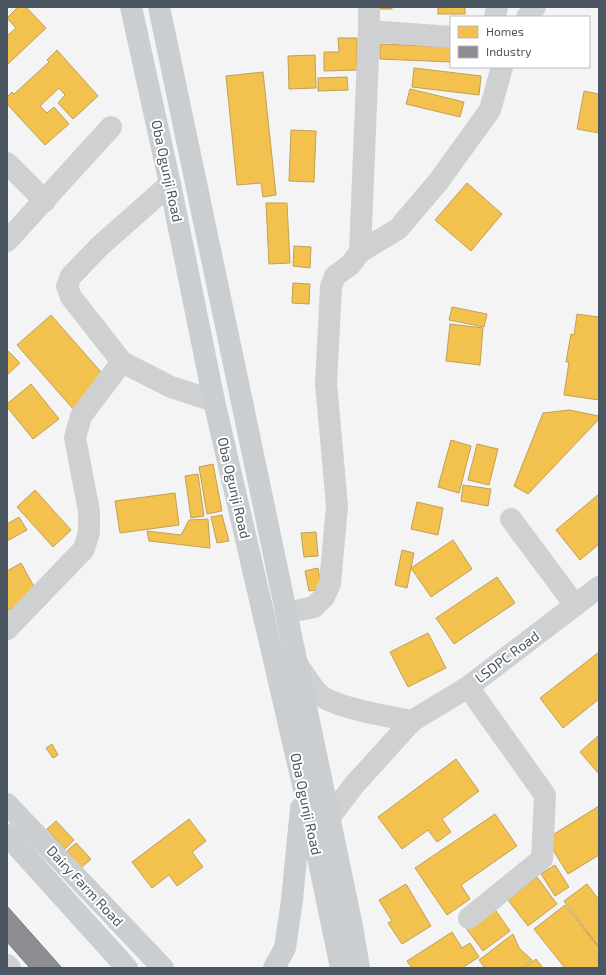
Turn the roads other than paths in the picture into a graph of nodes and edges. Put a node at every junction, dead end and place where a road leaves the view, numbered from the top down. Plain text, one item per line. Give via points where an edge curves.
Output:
1 (132, 7) edge
2 (159, 7) edge
3 (368, 7) edge
4 (535, 7) edge
5 (528, 16) edge
6 (369, 31) junction
7 (450, 37) edge
8 (502, 68) edge
9 (180, 109) junction
10 (155, 115) junction
11 (111, 127) dead end
12 (7, 163) edge
13 (170, 184) junction
14 (44, 201) junction
15 (7, 241) edge
16 (360, 252) junction
17 (122, 362) junction
18 (214, 401) junction
19 (511, 519) dead end
20 (599, 587) edge
21 (575, 605) junction
22 (286, 613) junction
23 (264, 617) junction
24 (7, 629) edge
25 (297, 664) junction
26 (468, 687) junction
27 (412, 721) junction
28 (303, 785) junction
29 (7, 804) edge
30 (329, 818) junction
31 (7, 835) edge
32 (469, 918) dead end
33 (352, 926) junction
34 (7, 965) edge
35 (10, 968) edge
36 (126, 968) edge
37 (163, 968) edge
38 (274, 968) edge
39 (341, 968) edge
40 (359, 968) edge
41 (372, 968) edge

1 - 10 main road, Oba Ogunji Road
2 - 9 main road, Oba Ogunji Road
3 - 6 street
4 - 5 street
6 - 7 street
6 - 16 street
8 - 16 street via 490,110 438,182 398,229
9 - 10 main road
9 - 22 main road, Oba Ogunji Road
10 - 13 main road, Oba Ogunji Road
11 - 14 street
12 - 14 street
13 - 17 street via 100,246 71,276 67,286 71,297
13 - 18 main road, Oba Ogunji Road
14 - 15 street
16 - 22 street via 350,265 335,276 331,287 326,383 337,506 330,584 324,597 314,607
17 - 18 street via 171,387
17 - 24 street via 81,416 75,438 89,511 89,532 84,549
18 - 23 main road, Oba Ogunji Road
19 - 21 street
20 - 21 street, LSDPC Road
21 - 26 street, LSDPC Road
22 - 23 main road
22 - 25 main road, Oba Ogunji Road
23 - 28 main road, Oba Ogunji Road
25 - 27 street via 320,695 334,703
25 - 30 main road, Oba Ogunji Road
26 - 27 street, LSDPC Road
26 - 32 street via 545,795 542,859
27 - 30 street, LSDPC Road via 354,784
28 - 38 main road via 285,948
28 - 39 main road, Oba Ogunji Road
29 - 37 main road, Dairy Farm Road
30 - 33 main road, Oba Ogunji Road
31 - 36 main road, Dairy Farm Road
33 - 40 main road, Oba Ogunji Road
33 - 41 main road
34 - 35 street

